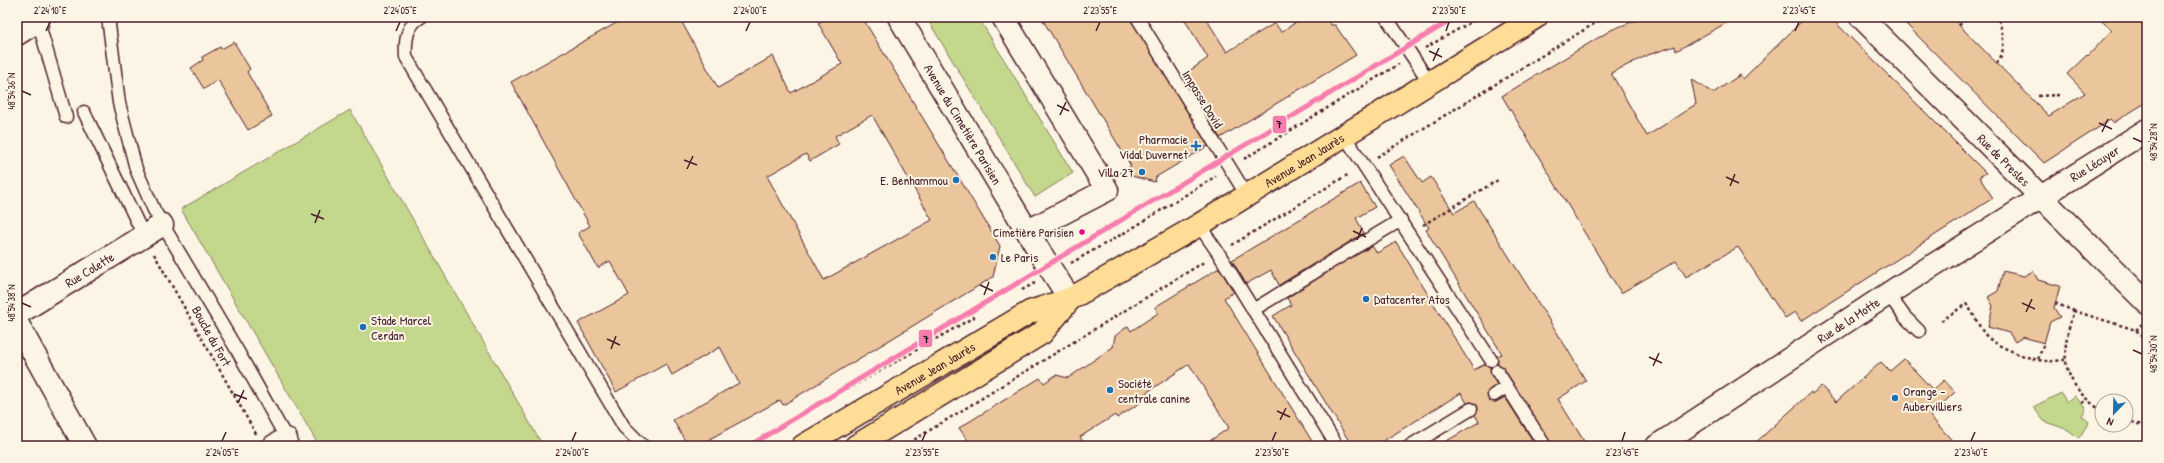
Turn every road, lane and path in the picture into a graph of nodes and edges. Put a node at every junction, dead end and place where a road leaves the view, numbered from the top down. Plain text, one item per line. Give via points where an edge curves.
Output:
1 (108, 17) edge
2 (421, 17) edge
3 (899, 17) edge
4 (1003, 17) edge
5 (1137, 17) edge
6 (1386, 17) edge
7 (1480, 17) edge
8 (1536, 17) edge
9 (1605, 17) edge
10 (1861, 17) edge
11 (1999, 17) edge
12 (41, 18) edge
13 (1959, 25) dead end
14 (17, 34) edge
15 (1412, 56) junction
16 (1997, 63) dead end
17 (1430, 83) junction
18 (2060, 95) dead end
19 (2038, 96) dead end
20 (84, 112) dead end
21 (66, 117) dead end
22 (2147, 130) edge
23 (1344, 135) junction
24 (1364, 165) junction
25 (1230, 168) junction
26 (1498, 180) dead end
27 (1246, 194) junction
28 (2043, 197) junction
29 (1401, 220) junction
30 (162, 225) junction
31 (1199, 225) junction
32 (1028, 231) junction
33 (1409, 233) junction
34 (144, 236) junction
35 (1219, 254) junction
36 (1053, 273) junction
37 (1018, 292) dead end
38 (1888, 294) junction
39 (1070, 299) junction
40 (2147, 302) edge
41 (2055, 303) dead end
42 (1253, 310) junction
43 (2074, 311) junction
44 (17, 314) edge
45 (977, 316) dead end
46 (1941, 321) dead end
47 (17, 324) edge
48 (1919, 330) dead end
49 (2147, 342) edge
50 (2044, 343) dead end
51 (2038, 359) junction
52 (2065, 360) junction
53 (1507, 387) junction
54 (1494, 395) dead end
55 (2086, 400) junction
56 (2082, 404) dead end
57 (2094, 406) edge
58 (1471, 409) dead end
59 (2134, 423) edge
60 (2147, 427) edge
61 (277, 442) edge
62 (85, 446) edge
63 (643, 446) edge
64 (748, 446) edge
65 (803, 446) edge
66 (856, 446) edge
67 (904, 446) edge
68 (1337, 446) edge
69 (1410, 446) edge
70 (1545, 446) edge
71 (1657, 446) edge

1 - 30 lane via 119,103 136,169
2 - 63 lane via 415,21 405,39 406,57 624,427
3 - 32 street, Avenue du Cimetière Parisien
4 - 32 street via 1107,190
5 - 25 lane, Impasse David
6 - 15 lane
7 - 15 path
8 - 17 main road, Avenue Jean Jaurès
9 - 24 path
10 - 28 street, Rue de Presles
11 - 13 path via 1966,20
11 - 16 path via 2003,45 2002,56
12 - 14 street
12 - 21 lane
15 - 17 lane
15 - 25 path
17 - 23 main road, Avenue Jean Jaurès
18 - 19 path
20 - 34 lane
22 - 28 street, Rue Lécuyer
23 - 24 lane
23 - 27 main road, Avenue Jean Jaurès
24 - 29 lane
24 - 35 path
25 - 27 lane, Impasse David
25 - 36 path
26 - 33 path
27 - 31 main road, Avenue Jean Jaurès
28 - 38 street, Rue de la Motte
28 - 40 street, Rue de Presles
29 - 33 lane
29 - 42 lane
30 - 34 street, Rue Colette
30 - 61 lane
31 - 35 lane
31 - 39 main road, Avenue Jean Jaurès
32 - 36 street, Avenue du Cimetière Parisien
33 - 53 lane
34 - 44 street, Rue Colette
34 - 61 path, Boucle du Fort
35 - 42 lane
35 - 67 path
36 - 37 path
36 - 39 street, Avenue du Cimetière Parisien
38 - 48 lane via 1905,317
38 - 71 street, Rue de la Motte
39 - 65 main road, Avenue Jean Jaurès via 1030,312
39 - 66 main road, Avenue Jean Jaurès via 1042,333
41 - 43 path
42 - 68 lane
43 - 49 path via 2136,330
43 - 52 path
45 - 64 path
46 - 51 path via 1966,304 1984,334 1995,344
47 - 62 street
50 - 51 path
51 - 52 path via 2046,362
52 - 55 path via 2074,385
53 - 54 lane
53 - 70 lane
55 - 56 path
55 - 57 path
58 - 69 lane
59 - 60 path

